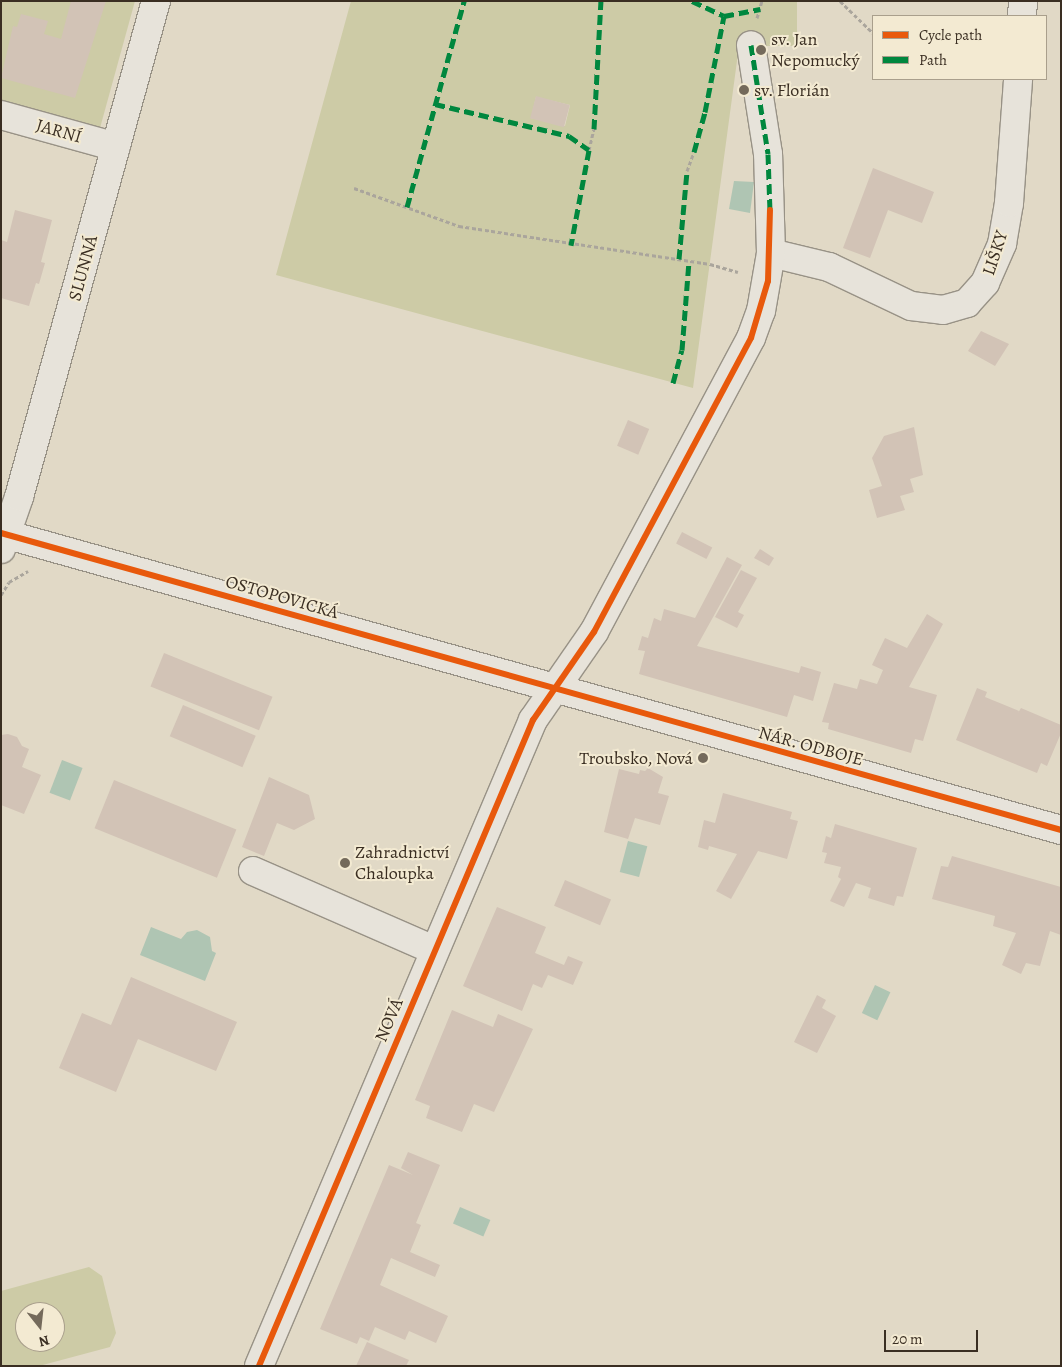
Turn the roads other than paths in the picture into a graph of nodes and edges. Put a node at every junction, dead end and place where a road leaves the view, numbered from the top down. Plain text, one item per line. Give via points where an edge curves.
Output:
1 (156, 1) edge
2 (1023, 1) edge
3 (1022, 15) edge
4 (751, 45) dead end
5 (1018, 80) edge
6 (1, 115) edge
7 (116, 147) junction
8 (770, 253) junction
9 (3, 539) edge
10 (554, 690) junction
11 (1061, 830) edge
12 (253, 871) dead end
13 (434, 950) junction
14 (258, 1366) edge

1 - 7 street, SLUNNÁ
2 - 3 street
4 - 8 street, NOVÁ via 768,154
5 - 8 street, LIŠKY via 1009,203 1002,244 986,283 967,303 943,310 911,306 829,267
6 - 7 street, JARNÍ
7 - 9 street, SLUNNÁ
8 - 10 street, NOVÁ via 768,281 751,338 594,632
9 - 10 street, OSTOPOVICKÁ
10 - 11 street, NÁR. ODBOJE
10 - 13 street, NOVÁ via 533,720
12 - 13 street
13 - 14 street, NOVÁ

